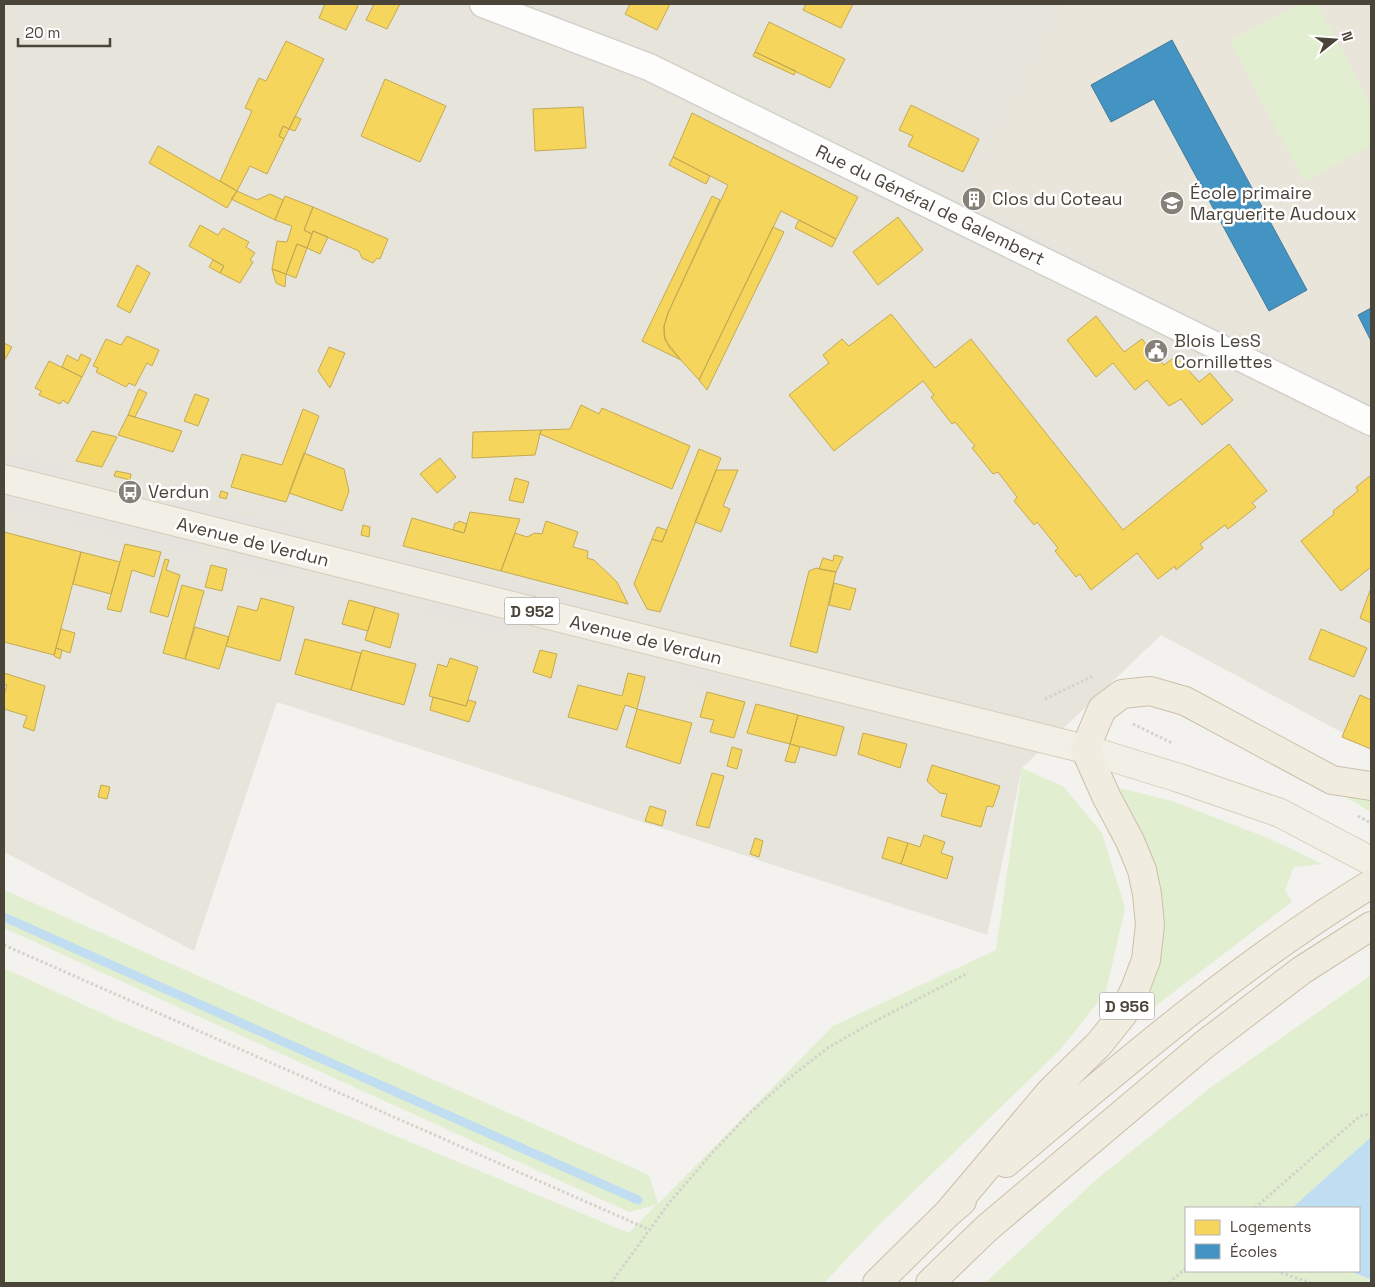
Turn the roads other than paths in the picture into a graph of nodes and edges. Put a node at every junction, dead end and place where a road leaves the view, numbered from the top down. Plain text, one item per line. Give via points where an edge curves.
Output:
1 (482, 4) edge
2 (1371, 422) edge
3 (4, 480) edge
4 (1086, 749) junction
5 (1371, 786) edge
6 (1370, 877) edge
7 (1371, 926) edge
8 (948, 1213) junction
9 (987, 1228) junction
10 (877, 1283) edge
11 (930, 1283) edge
12 (943, 1283) edge

1 - 2 street, Rue du Général de Galembert via 649,67
3 - 4 main road, Avenue de Verdun / D 952
4 - 5 highway via 1102,709 1122,694 1150,691 1185,701 1332,780
4 - 6 main road, D 956 via 1280,813
4 - 8 highway, D 956 via 1142,870 1150,925 1146,960 1123,1014 1100,1044 1051,1091
6 - 8 highway, D 956 via 1116,1071
7 - 9 highway via 1302,970 1205,1044
8 - 10 highway, D 956
9 - 11 highway
9 - 12 highway

